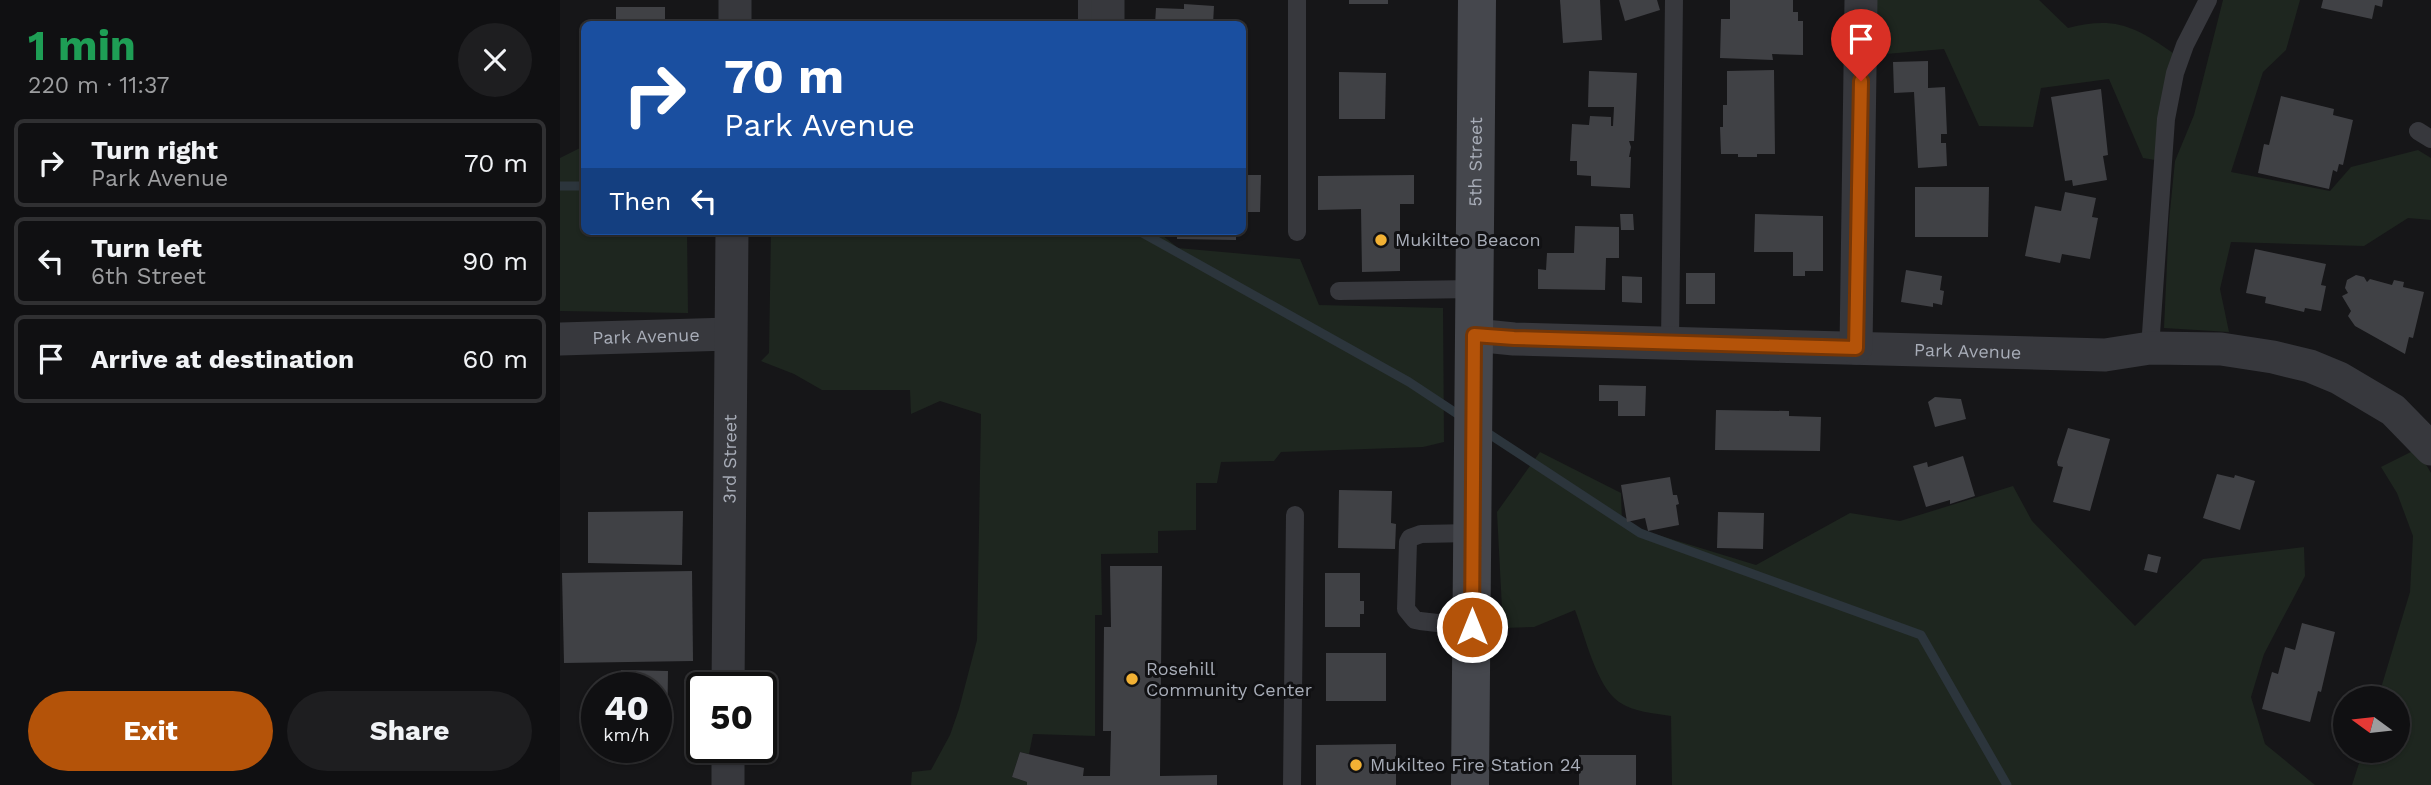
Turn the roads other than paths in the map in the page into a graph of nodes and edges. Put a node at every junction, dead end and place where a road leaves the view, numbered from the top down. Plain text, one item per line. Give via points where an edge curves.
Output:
1 (735, 0) edge
2 (1297, 0) edge
3 (1477, 0) edge
4 (1674, 0) edge
5 (1861, 0) edge
6 (2208, 0) edge
7 (735, 21) edge
8 (1297, 232) dead end
9 (732, 235) edge
10 (1474, 289) junction
11 (1339, 291) dead end
12 (730, 334) junction
13 (1474, 335) junction
14 (560, 338) edge
15 (1670, 342) junction
16 (1856, 348) junction
17 (2150, 348) junction
18 (2431, 449) edge
19 (1295, 516) dead end
20 (1472, 533) junction
21 (1472, 627) junction
22 (728, 672) edge
23 (728, 763) edge
24 (728, 785) edge
25 (1292, 785) edge
26 (1470, 785) edge

1 - 7 street
2 - 8 lane
3 - 10 main road, 5th Street
4 - 15 lane
5 - 16 street
6 - 17 lane via 2175,73 2166,119
9 - 12 street, 3rd Street
10 - 11 lane
10 - 13 main road, 5th Street
12 - 14 street, Park Avenue
12 - 22 street, 3rd Street
13 - 15 street, Park Avenue
13 - 20 main road, 5th Street
15 - 16 street, Park Avenue
16 - 17 street, Park Avenue via 2105,355
17 - 18 street, Park Avenue via 2221,349 2310,366 2393,410
19 - 25 lane
20 - 21 main road, 5th Street
20 - 21 lane via 1410,538 1406,609 1415,620
21 - 26 main road, 5th Street
23 - 24 street

